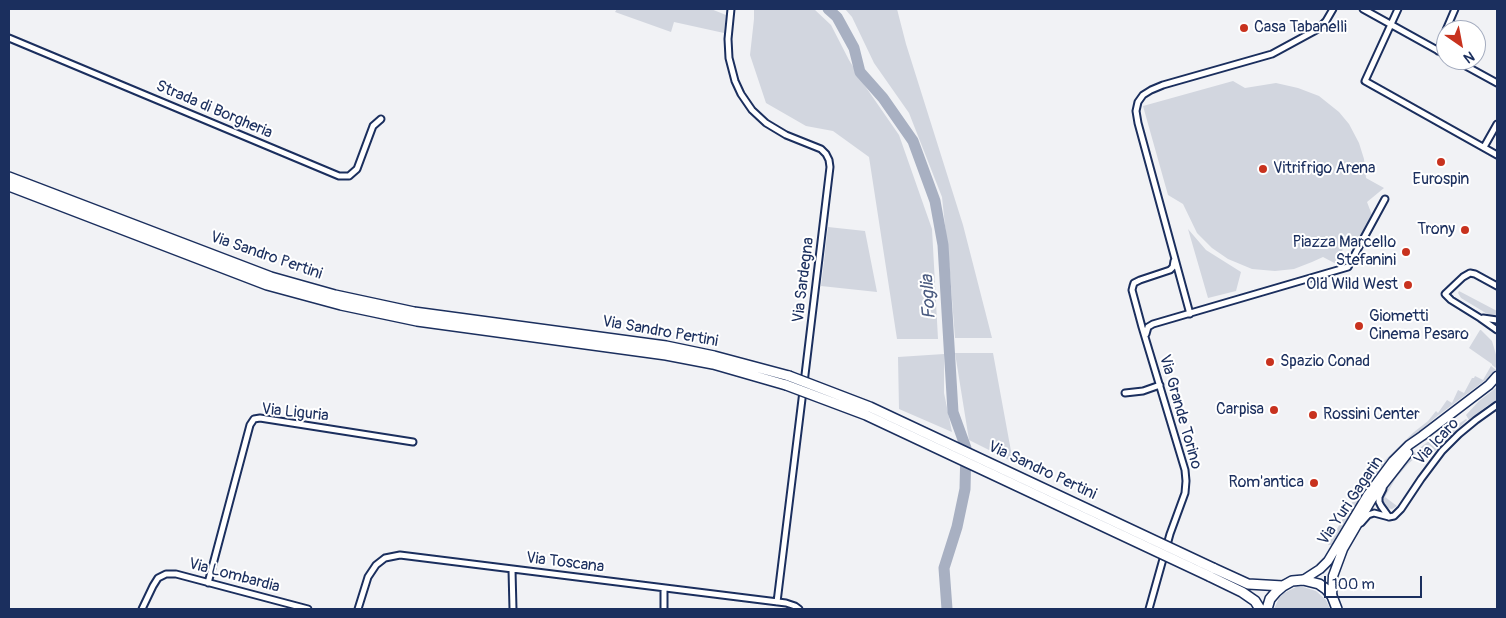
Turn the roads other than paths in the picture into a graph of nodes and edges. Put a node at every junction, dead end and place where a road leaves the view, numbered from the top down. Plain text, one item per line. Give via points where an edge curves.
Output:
1 (731, 9) edge
2 (1333, 9) edge
3 (1363, 9) edge
4 (1398, 9) edge
5 (1390, 24) junction
6 (9, 38) edge
7 (1436, 50) edge
8 (1473, 70) edge
9 (1497, 83) edge
10 (381, 119) dead end
11 (1497, 124) edge
12 (1484, 147) junction
13 (1497, 155) edge
14 (9, 177) edge
15 (9, 186) edge
16 (1385, 199) dead end
17 (1174, 258) junction
18 (1497, 286) edge
19 (1190, 314) junction
20 (1480, 318) junction
21 (1497, 320) edge
22 (1497, 330) edge
23 (1146, 337) junction
24 (1497, 376) edge
25 (787, 381) junction
26 (1497, 382) edge
27 (1160, 385) junction
28 (1489, 385) junction
29 (1125, 392) dead end
30 (1496, 408) edge
31 (1422, 436) junction
32 (413, 442) dead end
33 (1387, 479) junction
34 (1389, 517) junction
35 (1351, 535) junction
36 (512, 570) junction
37 (1211, 572) junction
38 (1303, 580) junction
39 (208, 583) junction
40 (1283, 586) junction
41 (664, 588) junction
42 (1332, 596) junction
43 (777, 602) junction
44 (294, 607) edge
45 (142, 609) edge
46 (308, 609) edge
47 (358, 609) edge
48 (513, 609) edge
49 (664, 609) edge
50 (799, 609) edge
51 (1149, 609) edge
52 (1260, 609) edge
53 (1267, 609) edge
54 (1337, 609) edge

1 - 43 street, Via Sardegna via 730,58 741,94 766,123 821,149 830,166
2 - 17 street via 1318,29 1272,54 1163,85 1143,95 1138,102 1138,124
3 - 5 street
4 - 5 street
5 - 7 street
5 - 12 street via 1364,81
6 - 10 street, Strada di Borgheria via 339,176 349,176 357,168 373,126
8 - 9 street
11 - 12 street
12 - 13 street
14 - 25 main road, Via Sandro Pertini via 271,277 335,295 414,312 666,346 714,356
15 - 25 main road, Via Sandro Pertini via 267,285 341,306 417,321 666,354
16 - 19 street via 1348,267
17 - 19 street
17 - 23 street, Via Grande Torino via 1170,270 1134,282 1132,290
18 - 20 street via 1470,273 1444,294
19 - 23 street, Via Grande Torino via 1148,326
20 - 21 street
20 - 22 street
23 - 27 street, Via Grande Torino
24 - 28 main road, Via Yuri Gagarin
25 - 37 main road, Via Sandro Pertini, bridge
26 - 28 main road, Via Yuri Gagarin
27 - 29 street via 1143,391
27 - 51 street, Via Grande Torino via 1186,481
28 - 31 main road, Via Yuri Gagarin
30 - 34 street, Via Icaro via 1459,434 1442,451 1404,504 1394,516
31 - 33 main road, Via Yuri Gagarin
31 - 38 main road, Via Yuri Gagarin via 1393,461 1328,561
32 - 39 street, Via Liguria via 254,419 250,424
33 - 34 street, Via Yuri Gagarin via 1379,502
33 - 35 main road, Via Yuri Gagarin
34 - 35 street, Via Yuri Gagarin via 1374,513 1368,515
35 - 42 main road, Via Yuri Gagarin via 1333,576
36 - 41 street, Via Toscana
36 - 47 street, Via Toscana via 400,555 385,558 368,578
36 - 48 street
37 - 40 main road, Via Sandro Pertini via 1248,584
37 - 52 main road, Via Sandro Pertini via 1242,592
38 - 40 main road, Via Sandro Pertini
38 - 42 main road via 1319,584
39 - 44 street, Via Lombardia
39 - 45 street, Via Lombardia via 166,574 158,578
40 - 53 main road via 1270,600
41 - 43 street, Via Toscana
41 - 49 street
42 - 54 main road
43 - 50 street, Via Toscana
44 - 46 street, Via Lombardia

